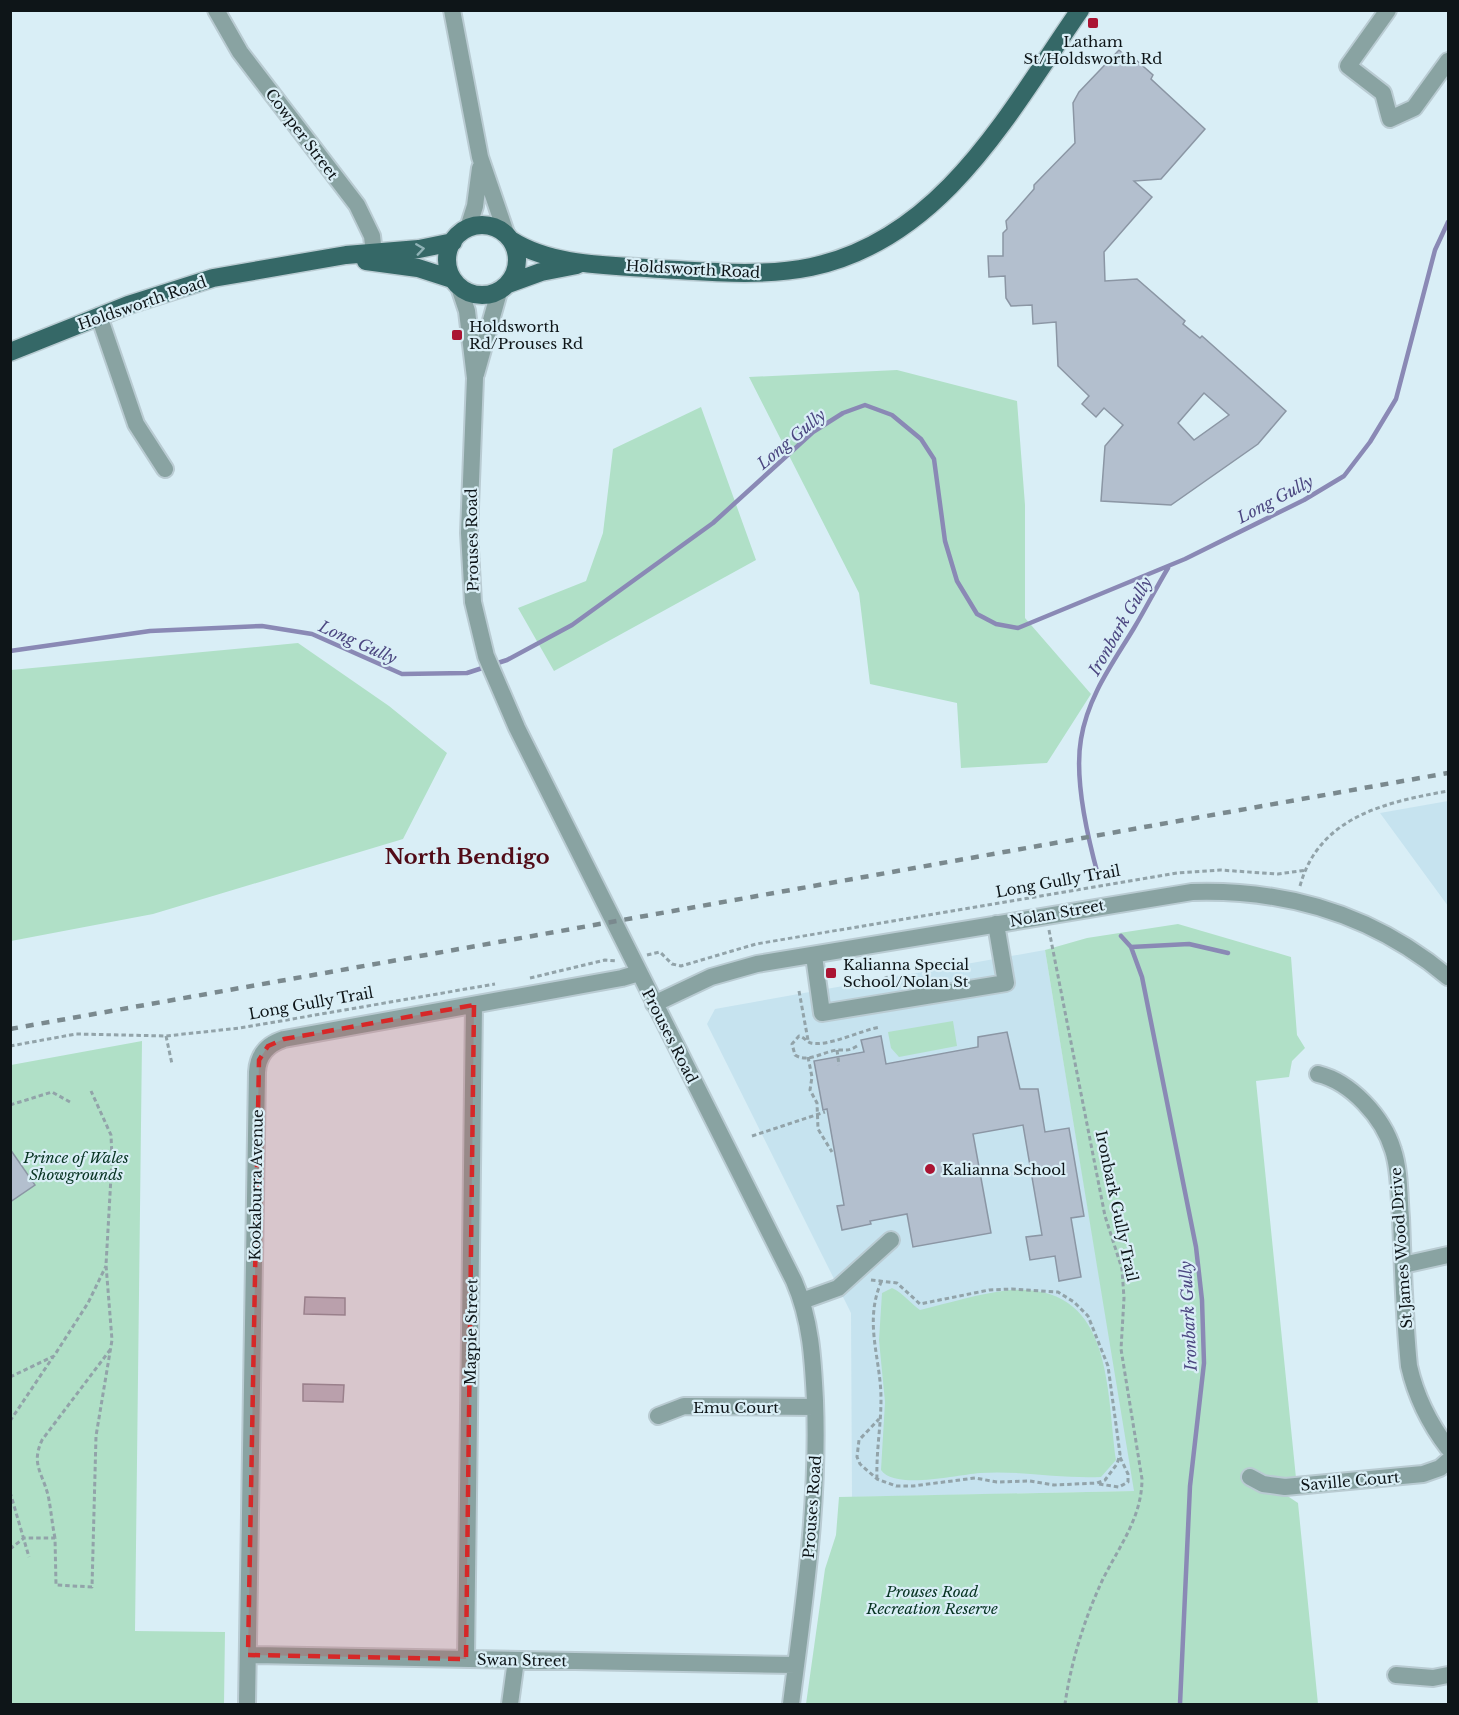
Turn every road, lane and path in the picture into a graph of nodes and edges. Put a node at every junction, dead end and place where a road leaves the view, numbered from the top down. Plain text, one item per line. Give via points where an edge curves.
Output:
1 (216, 10) edge
2 (452, 10) edge
3 (1080, 10) edge
4 (1388, 10) edge
5 (1449, 61) edge
6 (480, 157) junction
7 (468, 228) junction
8 (509, 238) junction
9 (453, 242) junction
10 (375, 257) junction
11 (588, 263) junction
12 (455, 283) junction
13 (503, 288) junction
14 (99, 316) junction
15 (10, 352) edge
16 (475, 378) junction
17 (165, 469) dead end
18 (1449, 791) edge
19 (1307, 870) junction
20 (1300, 883) dead end
21 (1047, 915) junction
22 (996, 924) junction
23 (653, 953) dead end
24 (814, 956) junction
25 (611, 962) dead end
26 (639, 973) junction
27 (1449, 977) edge
28 (527, 979) dead end
29 (496, 984) dead end
30 (799, 991) dead end
31 (654, 1004) junction
32 (474, 1005) junction
33 (880, 1027) dead end
34 (166, 1036) junction
35 (808, 1042) junction
36 (10, 1046) edge
37 (857, 1046) dead end
38 (837, 1050) junction
39 (808, 1058) junction
40 (172, 1064) dead end
41 (839, 1065) dead end
42 (1318, 1074) dead end
43 (91, 1091) dead end
44 (70, 1101) dead end
45 (10, 1105) edge
46 (825, 1112) dead end
47 (817, 1115) junction
48 (752, 1136) dead end
49 (832, 1152) dead end
50 (891, 1240) dead end
51 (1449, 1255) edge
52 (106, 1265) junction
53 (1403, 1265) junction
54 (882, 1280) junction
55 (842, 1284) junction
56 (802, 1301) junction
57 (111, 1348) junction
58 (54, 1356) junction
59 (10, 1377) edge
60 (815, 1407) junction
61 (658, 1416) dead end
62 (879, 1419) junction
63 (10, 1421) edge
64 (1449, 1448) edge
65 (1120, 1456) junction
66 (1449, 1461) edge
67 (1250, 1477) dead end
68 (877, 1479) junction
69 (1097, 1483) junction
70 (10, 1492) edge
71 (24, 1538) junction
72 (55, 1538) junction
73 (10, 1549) edge
74 (29, 1557) dead end
75 (248, 1656) junction
76 (466, 1659) junction
77 (516, 1660) junction
78 (796, 1665) junction
79 (1396, 1675) dead end
80 (1449, 1675) edge
81 (247, 1704) edge
82 (510, 1704) edge
83 (791, 1704) edge
84 (1065, 1704) edge

1 - 10 street, Cowper Street via 240,52 357,205 370,229
2 - 6 street
3 - 11 main road, Holdsworth Road via 954,184 916,218 879,242 832,262 759,273
4 - 5 street via 1348,66 1383,93 1390,119 1414,108
6 - 7 street via 475,206
6 - 8 street
7 - 8 main road via 489,226
7 - 9 main road
8 - 11 main road, Holdsworth Road via 536,253
8 - 13 main road via 517,262 515,274
10 -> 9 main road, Holdsworth Road
9 - 12 main road via 447,260
10 - 12 main road, Holdsworth Road
10 - 14 main road, Holdsworth Road via 312,260 236,273 180,287
11 - 13 main road, Holdsworth Road via 541,272
12 - 13 main road via 478,295
12 - 16 street, Prouses Road via 467,311
13 - 16 street, Prouses Road
14 - 15 main road, Holdsworth Road
14 - 17 street via 136,424
16 - 26 street, Prouses Road via 469,559 473,602 486,656
18 - 19 path via 1395,801 1355,817 1324,842
19 - 20 path
19 - 23 path, Long Gully Trail via 1278,874 1220,870 1168,874 756,944 681,966 672,964 660,952
21 - 22 street, Nolan Street
21 - 27 street, Nolan Street via 1192,892 1272,895 1316,904 1366,923
21 - 84 path, Ironbark Gully Trail via 1105,1216 1122,1269 1121,1349 1142,1479 1142,1494 1134,1518 1102,1581 1078,1642
22 - 24 street, Nolan Street
22 - 24 street via 1006,983 822,1013
24 - 31 street, Nolan Street via 726,972
25 - 28 path via 605,960
26 - 31 street, Prouses Road
26 - 32 street, Kookaburra Avenue
29 - 34 path, Long Gully Trail via 249,1026
30 - 35 path
31 - 56 street, Prouses Road
32 - 75 street, Kookaburra Avenue via 284,1039 268,1046 259,1060
32 - 76 street, Magpie Street
33 - 35 path via 860,1030 854,1036
34 - 36 path, Long Gully Trail via 76,1034
34 - 40 path
35 - 39 path via 799,1036 792,1044 796,1057
37 - 38 path via 845,1052
38 - 39 path
38 - 41 path
39 - 47 path via 810,1090 817,1103
42 - 53 street, St James Wood Drive via 1348,1088 1378,1120 1389,1139 1397,1169
43 - 52 path via 111,1135
44 - 45 path via 52,1092
46 - 47 path
47 - 48 path
47 - 49 path via 818,1129
50 - 55 street
51 - 53 street
52 - 57 path
52 - 58 path via 88,1303
53 - 64 street, St James Wood Drive via 1412,1379 1427,1416
54 - 55 path
54 - 62 path via 876,1294 874,1330 881,1398
54 - 65 path via 905,1288 920,1304 1012,1289 1058,1292 1074,1302 1088,1316 1108,1366
55 - 56 street
56 - 60 street, Prouses Road via 812,1354
57 - 72 path via 42,1440 36,1454
57 - 72 path via 96,1436 93,1587 56,1586
58 - 59 path
58 - 63 path
60 - 61 street, Emu Court via 684,1406
60 - 78 street, Prouses Road via 814,1526
62 - 68 path
62 - 68 path via 859,1440 857,1457
65 - 69 path via 1112,1473
65 - 69 path via 1128,1482 1119,1487
66 - 67 street, Saville Court via 1423,1474 1297,1486 1272,1487
68 - 69 path via 896,1486 975,1478 1054,1485
70 - 71 path
71 - 72 path
71 - 73 path
71 - 74 path
75 - 76 street, Swan Street
75 - 81 street, Kookaburra Avenue
76 - 77 street, Swan Street
77 - 78 street, Swan Street
77 - 82 street
78 - 83 street, Prouses Road
79 - 80 street

